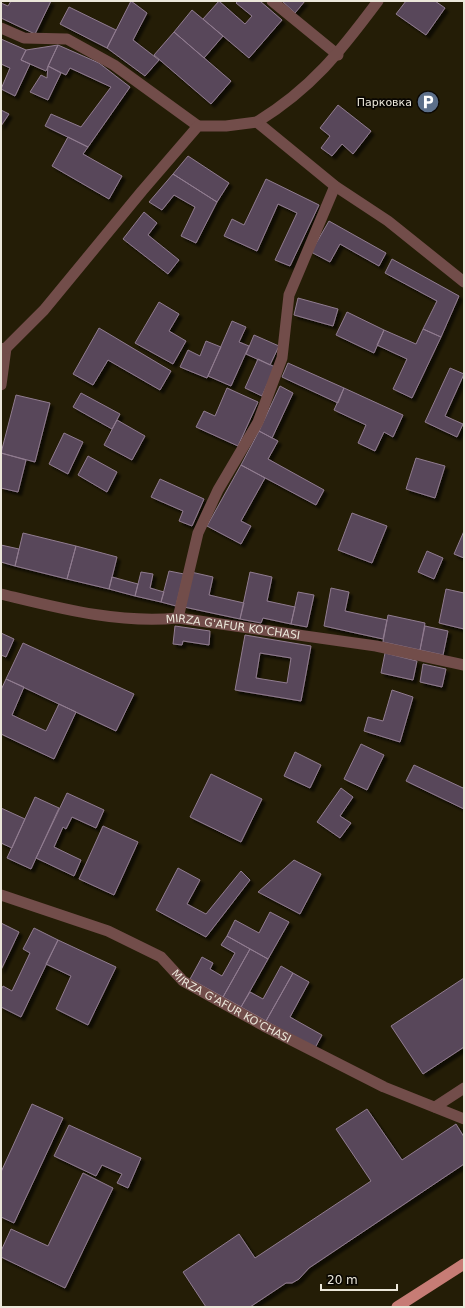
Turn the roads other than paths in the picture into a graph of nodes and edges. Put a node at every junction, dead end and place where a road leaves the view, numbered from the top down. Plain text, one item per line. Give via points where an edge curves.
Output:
1 (272, 1) edge
2 (378, 1) edge
3 (1, 28) edge
4 (338, 54) junction
5 (257, 122) junction
6 (198, 126) junction
7 (335, 186) junction
8 (464, 282) edge
9 (3, 349) edge
10 (1, 385) edge
11 (1, 594) edge
12 (178, 618) junction
13 (464, 665) edge
14 (1, 895) edge
15 (464, 1088) edge
16 (435, 1108) junction
17 (464, 1119) edge
18 (464, 1264) edge
19 (397, 1307) edge

1 - 4 street
2 - 4 street
3 - 6 street via 24,38 67,39 114,65
4 - 5 street via 304,89
5 - 6 street
5 - 7 street
6 - 9 street via 44,310
7 - 8 street via 388,222
7 - 12 street via 289,295 282,358 258,422 218,490 198,533
9 - 10 street
11 - 12 street, MIRZA G'AFUR KO'CHASI via 77,612 154,620
12 - 13 street, MIRZA G'AFUR KO'CHASI via 376,646
14 - 16 street, MIRZA G'AFUR KO'CHASI via 108,931 161,957 183,981 264,1026 384,1087
15 - 16 street
16 - 17 street, MIRZA G'AFUR KO'CHASI
18 - 19 main road

